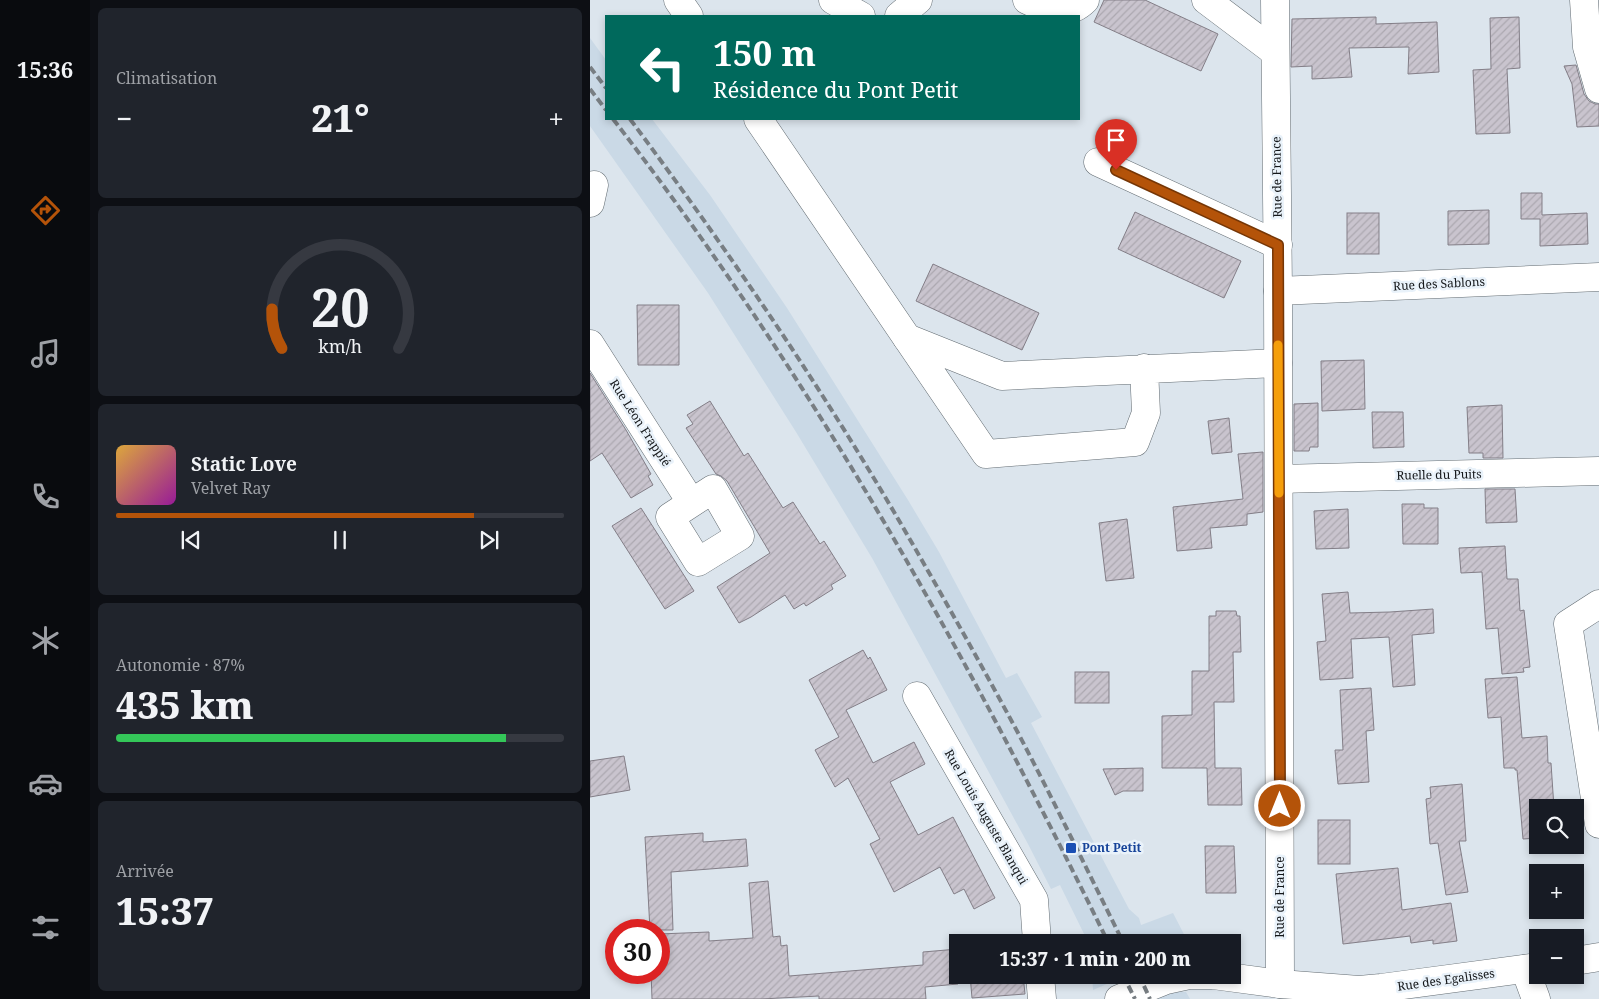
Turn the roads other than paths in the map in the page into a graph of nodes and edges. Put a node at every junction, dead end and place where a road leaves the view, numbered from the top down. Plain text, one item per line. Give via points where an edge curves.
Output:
1 (678, 0) edge
2 (833, 0) edge
3 (918, 0) edge
4 (1027, 0) edge
5 (1085, 0) edge
6 (1206, 0) edge
7 (1275, 0) edge
8 (1584, 0) edge
9 (688, 15) edge
10 (859, 15) edge
11 (900, 15) edge
12 (1275, 52) junction
13 (1599, 89) edge
14 (759, 120) edge
15 (1098, 162) dead end
16 (1278, 245) junction
17 (1599, 277) edge
18 (1278, 291) junction
19 (907, 338) junction
20 (590, 344) edge
21 (1278, 363) junction
22 (1144, 368) junction
23 (1599, 471) edge
24 (1279, 479) junction
25 (691, 502) dead end
26 (1599, 604) edge
27 (917, 696) dead end
28 (1599, 824) edge
29 (1036, 934) edge
30 (1599, 957) edge
31 (1584, 960) edge
32 (1529, 968) edge
33 (1041, 984) edge
34 (1280, 984) junction
35 (1534, 984) edge
36 (1357, 994) edge
37 (1042, 999) edge
38 (1119, 999) edge
39 (1536, 999) edge

1 - 9 street
2 - 10 street
3 - 11 street
4 - 5 street via 1063,12
6 - 12 street
7 - 12 street, Rue de France
8 - 13 street via 1587,47
12 - 16 street, Rue de France
14 - 19 street
15 - 16 street
16 - 18 street, Rue de France
17 - 18 street, Rue des Sablons
18 - 21 street, Rue de France
19 - 22 street via 1002,376
19 - 22 street via 986,454 1134,442 1146,413
20 - 25 street, Rue Léon Frappié
21 - 22 street
21 - 24 street, Rue de France
23 - 24 street, Ruelle du Puits
24 - 34 street, Rue de France
26 - 28 street via 1568,624
27 - 29 street, Rue Louis Auguste Blanqui via 1034,900
30 - 31 street
32 - 36 street, Rue des Egalisses
33 - 37 street
34 - 36 street, Rue des Egalisses
34 - 38 street, Rue des Egalisses via 1189,975 1166,980
35 - 39 street

